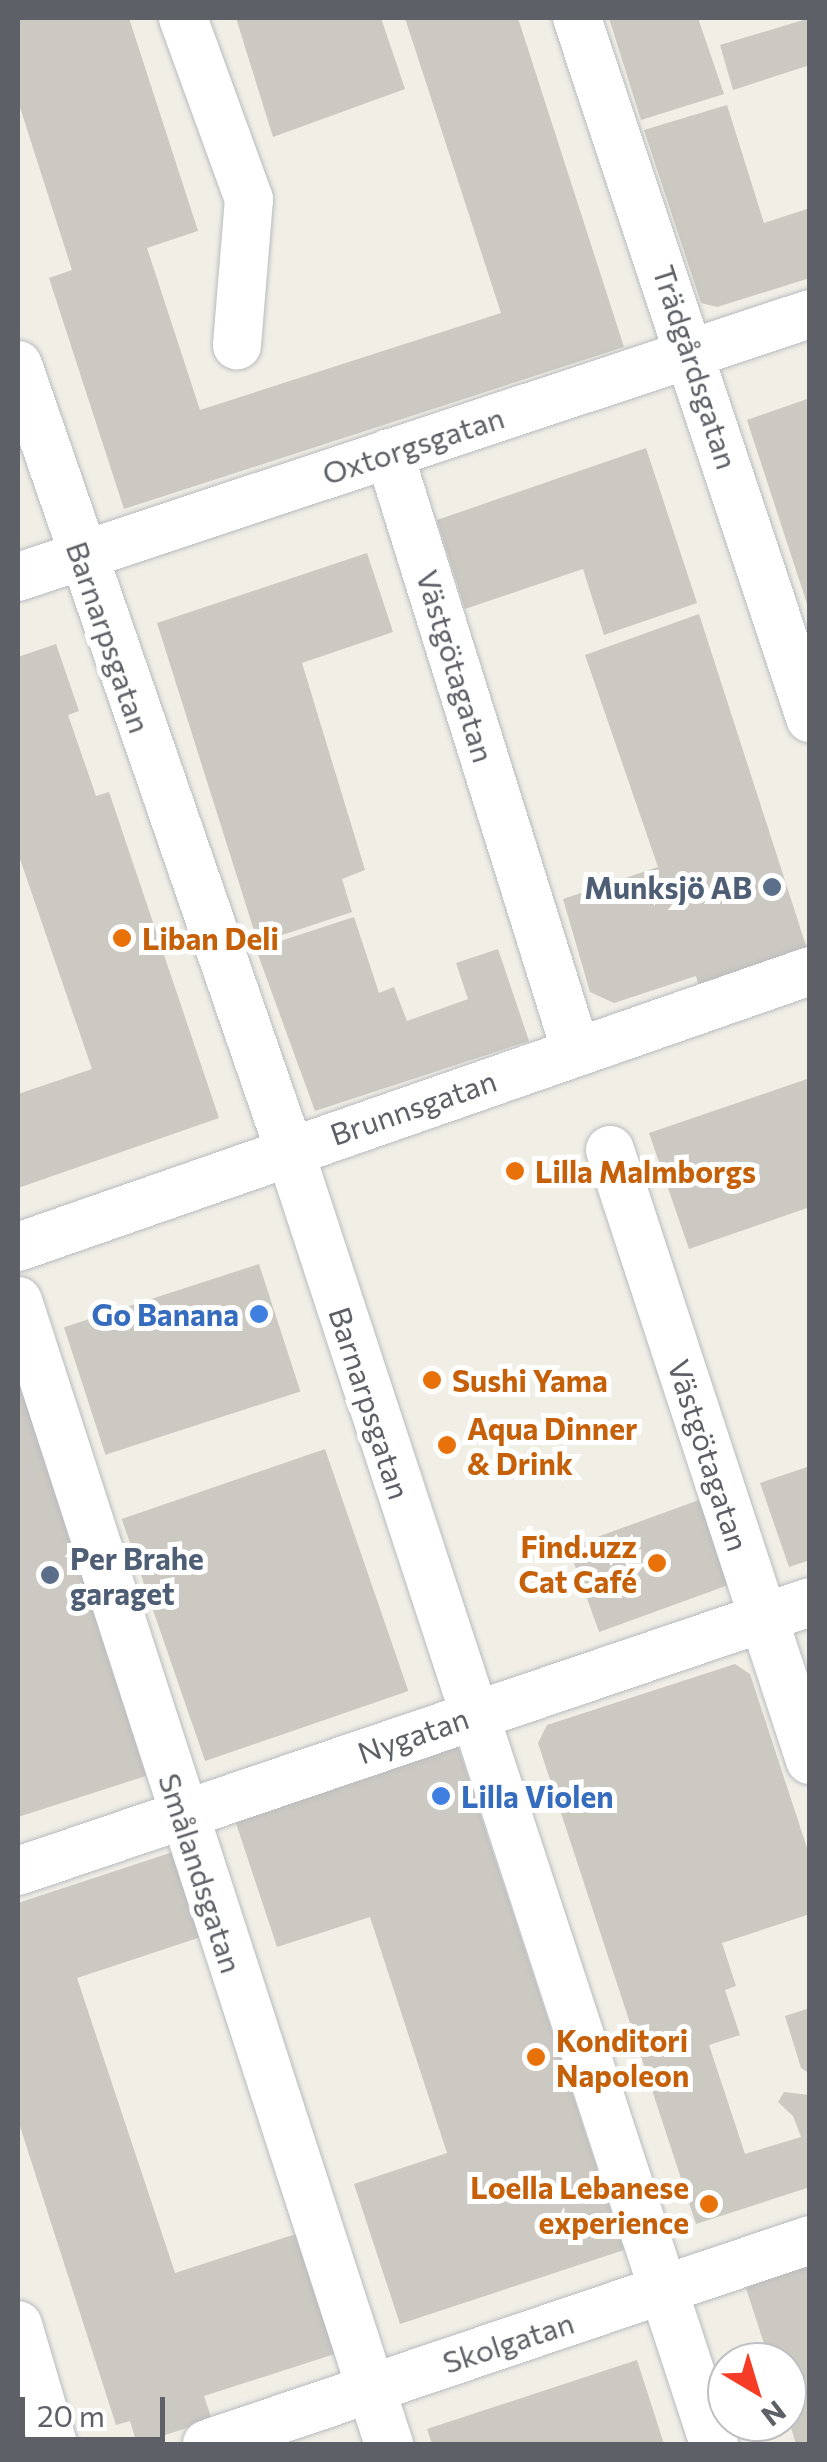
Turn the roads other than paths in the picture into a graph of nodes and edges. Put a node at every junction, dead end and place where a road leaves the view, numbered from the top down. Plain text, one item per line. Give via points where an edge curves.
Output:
1 (183, 18) edge
2 (577, 18) edge
3 (810, 314) edge
4 (236, 346) dead end
5 (693, 353) junction
6 (18, 365) edge
7 (389, 453) junction
8 (80, 556) junction
9 (18, 577) edge
10 (810, 718) edge
11 (810, 971) edge
12 (576, 1051) junction
13 (289, 1149) junction
14 (610, 1150) dead end
15 (18, 1247) edge
16 (18, 1301) edge
17 (810, 1602) edge
18 (762, 1618) junction
19 (472, 1715) junction
20 (810, 1760) edge
21 (181, 1815) junction
22 (18, 1871) edge
23 (810, 2240) edge
24 (662, 2292) junction
25 (18, 2325) edge
26 (370, 2386) junction
27 (53, 2444) edge
28 (207, 2444) edge
29 (389, 2444) edge
30 (714, 2444) edge

1 - 4 street via 249,200
2 - 5 street, Trädgårdsgatan
3 - 5 street, Oxtorgsgatan
5 - 7 street, Oxtorgsgatan
5 - 10 street, Trädgårdsgatan
6 - 8 street, Barnarpsgatan
7 - 8 street, Oxtorgsgatan
7 - 12 street, Västgötagatan
8 - 9 street, Oxtorgsgatan
8 - 13 street, Barnarpsgatan
11 - 12 street, Brunnsgatan
12 - 13 street, Brunnsgatan
13 - 15 street, Brunnsgatan
13 - 19 street, Barnarpsgatan
14 - 18 street, Västgötagatan
16 - 21 street, Smålandsgatan
17 - 18 street, Nygatan
18 - 19 street, Nygatan
18 - 20 street, Västgötagatan
19 - 21 street, Nygatan
19 - 24 street, Barnarpsgatan
21 - 22 street, Nygatan
21 - 26 street, Smålandsgatan
23 - 24 street, Skolgatan
24 - 26 street, Skolgatan
24 - 30 street, Barnarpsgatan
25 - 27 street
26 - 28 street, Skolgatan
26 - 29 street, Smålandsgatan

